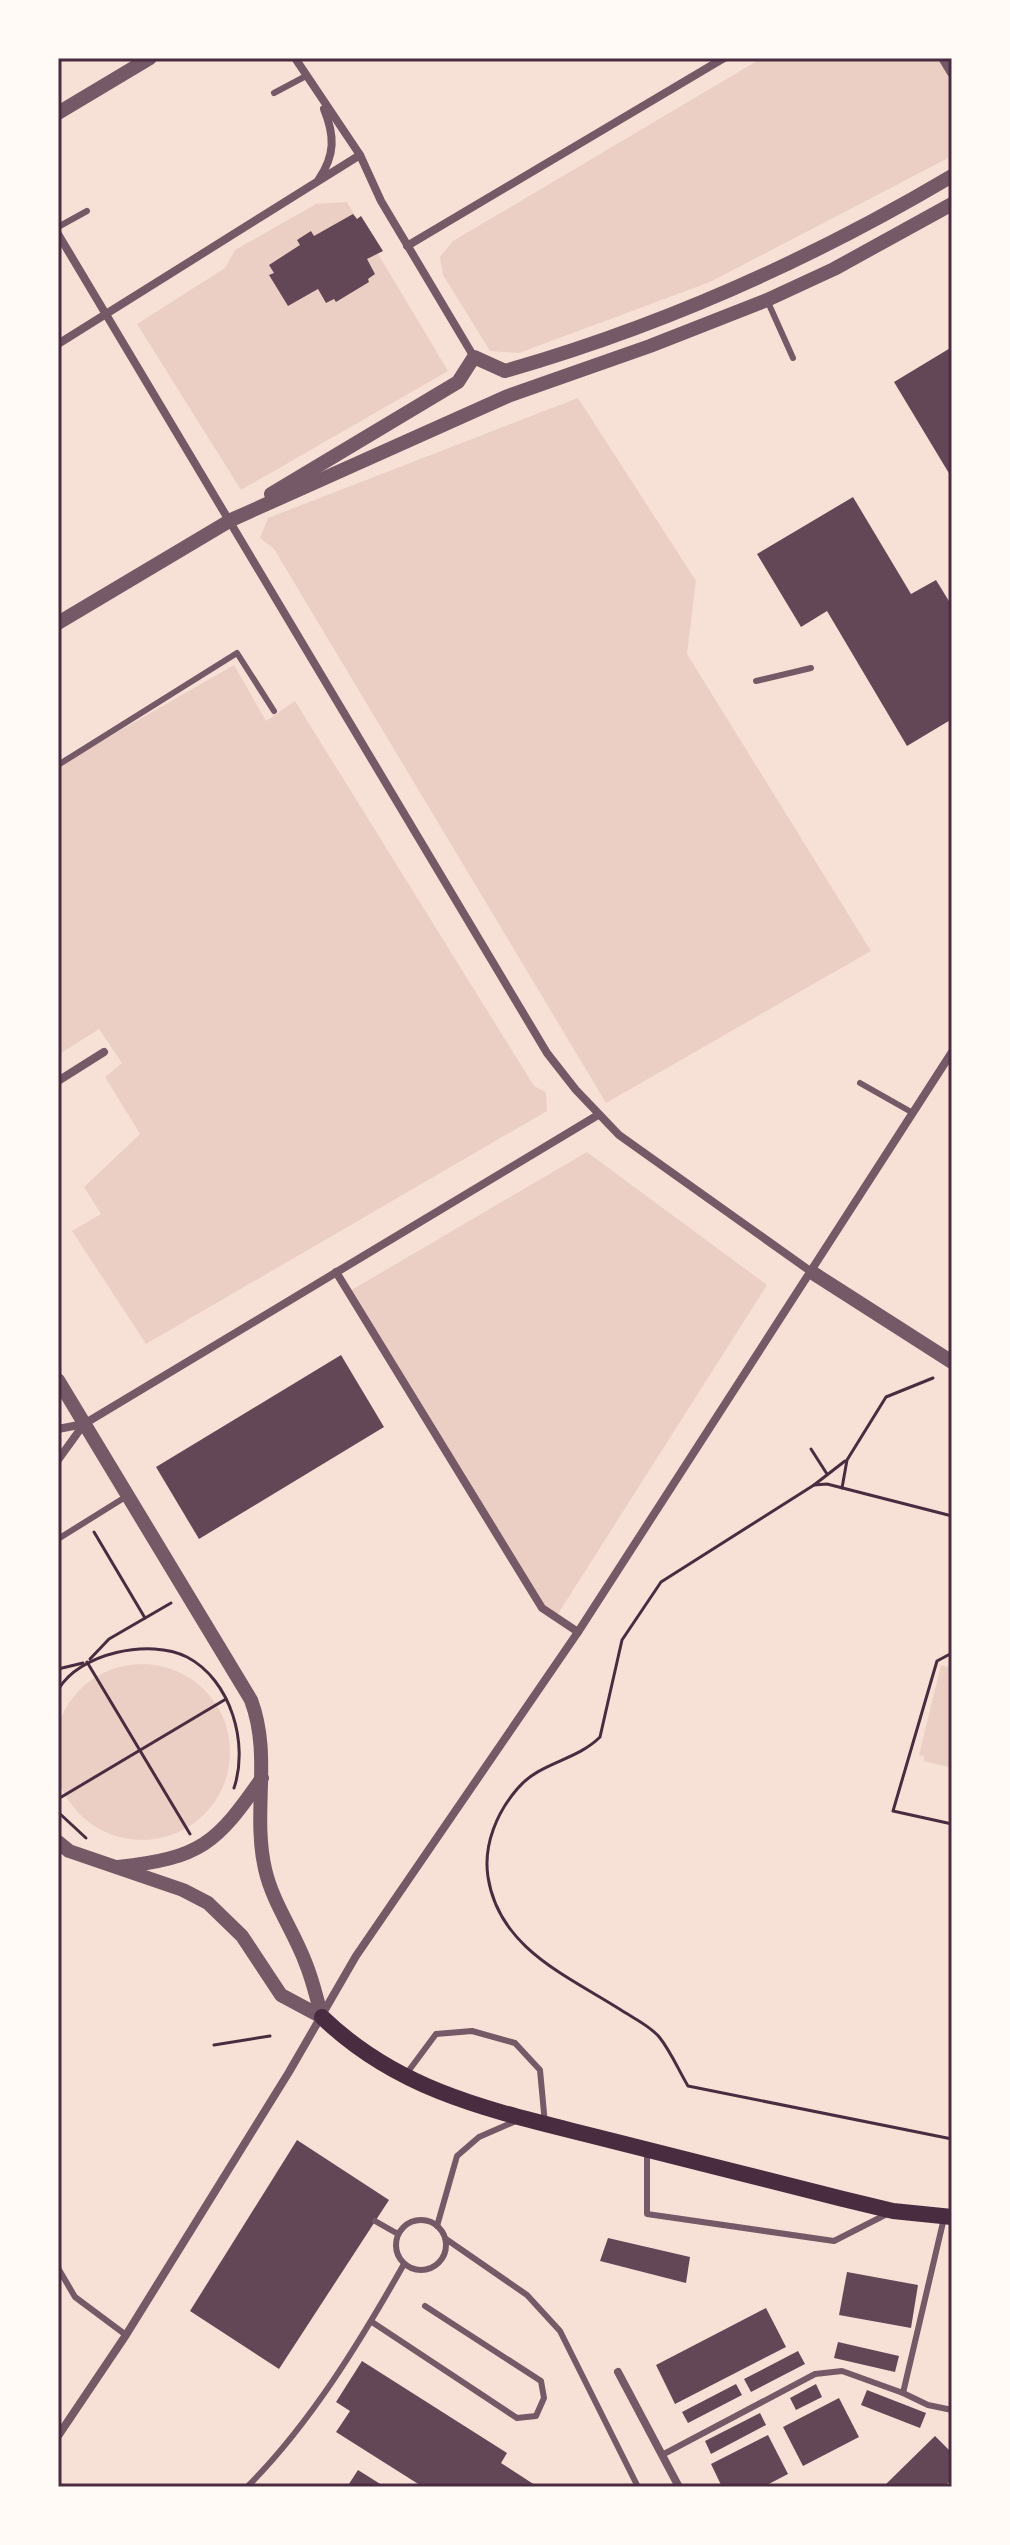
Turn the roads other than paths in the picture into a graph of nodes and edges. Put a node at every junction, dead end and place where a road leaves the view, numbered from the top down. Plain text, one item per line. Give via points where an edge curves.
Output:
1 (150, 58) edge
2 (295, 58) edge
3 (724, 58) edge
4 (942, 58) edge
5 (951, 73) edge
6 (306, 76) junction
7 (274, 93) dead end
8 (318, 94) junction
9 (58, 113) edge
10 (360, 155) junction
11 (952, 176) edge
12 (318, 181) junction
13 (952, 204) edge
14 (87, 211) dead end
15 (58, 227) edge
16 (58, 234) edge
17 (407, 246) junction
18 (767, 300) junction
19 (107, 314) junction
20 (58, 344) edge
21 (474, 357) junction
22 (793, 358) dead end
23 (231, 520) junction
24 (58, 623) edge
25 (811, 668) dead end
26 (756, 681) dead end
27 (274, 711) dead end
28 (58, 765) edge
29 (104, 1052) dead end
30 (952, 1052) edge
31 (58, 1081) edge
32 (860, 1083) dead end
33 (913, 1113) junction
34 (598, 1115) junction
35 (336, 1272) junction
36 (813, 1273) junction
37 (952, 1362) edge
38 (58, 1380) edge
39 (84, 1424) junction
40 (58, 1429) edge
41 (58, 1460) edge
42 (127, 1496) junction
43 (58, 1539) edge
44 (578, 1632) junction
45 (264, 1776) junction
46 (58, 1842) edge
47 (110, 1867) junction
48 (322, 2017) junction
49 (404, 2078) junction
50 (522, 2118) junction
51 (545, 2124) junction
52 (647, 2149) junction
53 (893, 2211) junction
54 (948, 2216) edge
55 (375, 2221) dead end
56 (437, 2226) junction
57 (398, 2234) junction
58 (446, 2239) junction
59 (404, 2264) junction
60 (58, 2268) edge
61 (425, 2306) dead end
62 (372, 2322) junction
63 (126, 2335) junction
64 (618, 2372) dead end
65 (903, 2393) junction
66 (952, 2410) edge
67 (58, 2436) edge
68 (662, 2455) junction
69 (247, 2487) edge
70 (638, 2487) edge
71 (679, 2487) edge

1 - 9 street
2 - 6 street
3 - 17 street
4 - 5 street
6 - 7 lane
6 - 8 street
8 - 10 street
8 - 12 street via 333,144 331,161
10 - 12 street
10 - 17 street
11 - 21 street via 796,262 614,335 505,371
12 - 19 street
13 - 18 street
14 - 15 lane
16 - 19 street
17 - 21 street
18 - 22 lane
18 - 23 street via 508,396
19 - 20 street
19 - 23 street
21 - 23 street via 458,382
23 - 24 street
23 - 34 street via 547,1053
25 - 26 lane
27 - 28 lane via 237,653
29 - 31 street
30 - 33 street
32 - 33 lane
33 - 36 street
34 - 35 street
34 - 36 street via 650,1160
35 - 39 street
35 - 44 street via 542,1608
36 - 37 street
36 - 44 street
38 - 39 street
39 - 40 street
39 - 41 street
39 - 42 street
42 - 43 lane
42 - 45 street via 251,1700 261,1734
44 - 48 street via 356,1956
45 - 47 street via 222,1830 201,1847 182,1857
45 - 48 street via 265,1869 306,1963
46 - 47 street
47 - 48 street via 166,1883 208,1903 242,1936 281,1995
48 - 49 main road via 374,2061
48 - 63 street
49 - 50 main road
49 - 51 lane via 436,2034 472,2031 515,2043 540,2070
50 - 51 main road
50 - 56 lane via 479,2137 457,2156
51 - 52 main road
52 - 53 main road
52 - 53 lane via 647,2214 834,2241
53 - 54 main road
54 - 65 lane
55 - 57 lane
56 - 57 lane via 418,2220
56 - 58 lane
57 - 59 lane via 396,2250
58 - 59 lane via 446,2252 436,2266 420,2271
58 - 70 lane via 527,2295 560,2331
59 - 62 lane
60 - 63 lane via 75,2297
61 - 62 lane via 541,2381 544,2398 536,2416 517,2418
62 - 69 lane via 285,2445
63 - 67 street
64 - 68 street
65 - 66 lane
65 - 68 lane via 842,2371 815,2374
68 - 71 street

